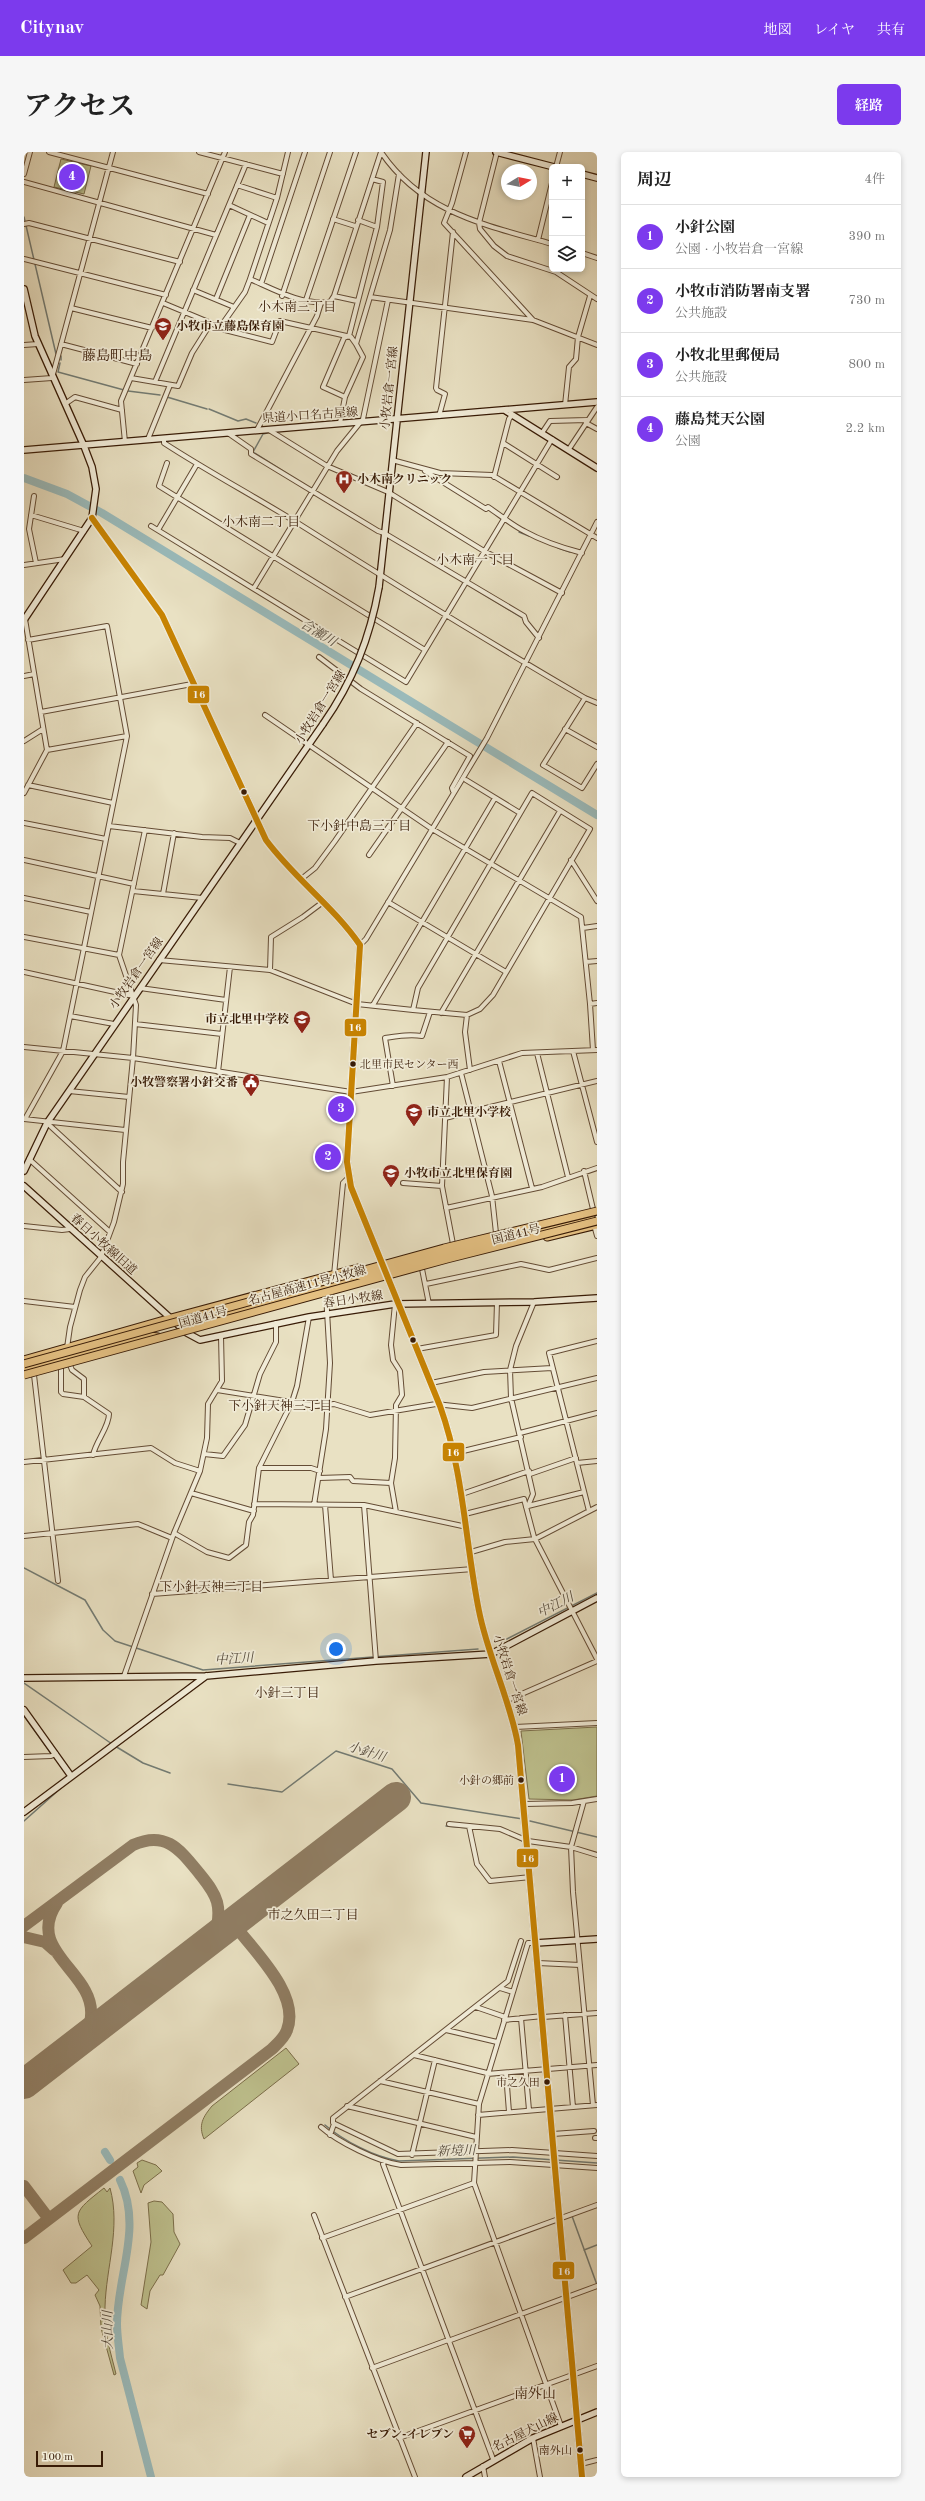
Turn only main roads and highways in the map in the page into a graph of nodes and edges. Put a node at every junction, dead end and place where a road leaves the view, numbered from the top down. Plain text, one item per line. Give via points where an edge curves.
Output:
1 (426, 152) edge
2 (497, 152) edge
3 (549, 165) edge
4 (585, 175) edge
5 (597, 178) edge
6 (24, 289) edge
7 (26, 306) edge
8 (597, 402) edge
9 (505, 410) junction
10 (397, 419) junction
11 (84, 446) junction
12 (24, 450) edge
13 (597, 468) edge
14 (92, 518) junction
15 (24, 619) edge
16 (256, 821) junction
17 (24, 1171) edge
18 (24, 1186) edge
19 (596, 1211) edge
20 (596, 1224) edge
21 (382, 1262) junction
22 (388, 1277) junction
23 (597, 1298) edge
24 (397, 1304) junction
25 (171, 1318) junction
26 (179, 1322) junction
27 (187, 1334) junction
28 (158, 1337) junction
29 (24, 1360) edge
30 (24, 1364) edge
31 (24, 1370) edge
32 (24, 1376) edge
33 (597, 1598) edge
34 (490, 1654) junction
35 (206, 1676) junction
36 (24, 1678) edge
37 (24, 1710) edge
38 (71, 1776) junction
39 (24, 1812) edge
40 (597, 1939) edge
41 (536, 1943) junction
42 (597, 2412) edge
43 (577, 2420) junction
44 (466, 2477) edge
45 (582, 2477) edge

1 - 10 main road, 小牧岩倉一宮線
2 - 3 main road
4 - 5 main road
6 - 7 main road
7 - 11 main road via 52,378
8 - 9 main road, 県道小口名古屋線
9 - 10 main road, 県道小口名古屋線
9 - 13 main road
10 - 11 main road, 県道小口名古屋線
10 - 16 main road, 小牧岩倉一宮線, bridge via 379,587 364,649 342,698
11 - 12 main road, 県道小口名古屋線
11 - 14 main road via 95,479 96,501
14 - 15 main road
14 - 16 main road via 162,615
16 - 17 main road, 小牧岩倉一宮線 via 47,1122
16 - 21 main road, 小牧岩倉一宮線 via 266,840 360,945 346,1162 349,1177
18 - 25 main road, 春日小牧線旧道
19 - 21 highway, 国道41号
19 - 26 highway, 名古屋高速11号小牧線, bridge via 444,1248
19 - 26 highway, bridge via 518,1236 185,1324
20 - 22 highway, 国道41号
20 - 28 highway, 名古屋高速11号小牧線, bridge via 446,1259
21 - 22 main road, 小牧岩倉一宮線
21 - 25 highway, 国道41号
22 - 24 main road, 小牧岩倉一宮線
22 - 27 highway, 国道41号
23 - 24 main road, 春日小牧線 via 534,1302
24 - 27 main road, 春日小牧線 via 276,1323 200,1340
24 - 34 main road, 小牧岩倉一宮線 via 440,1406 455,1453 479,1612
25 - 27 main road
25 - 29 highway, 国道41号
26 - 30 highway, 名古屋高速11号小牧線, bridge
27 - 32 highway, 国道41号
28 - 31 highway via 150,1336
28 - 32 highway, 名古屋高速11号小牧線, bridge
33 - 34 main road
34 - 35 main road via 376,1660
34 - 41 main road, 小牧岩倉一宮線 via 508,1700 515,1727 525,1804
35 - 36 main road
35 - 38 main road
37 - 38 main road
38 - 39 main road
40 - 41 main road
41 - 43 main road, 小牧岩倉一宮線
42 - 43 main road, 名古屋犬山線
43 - 44 main road, 名古屋犬山線 via 533,2438
43 - 45 main road, 小牧岩倉一宮線

